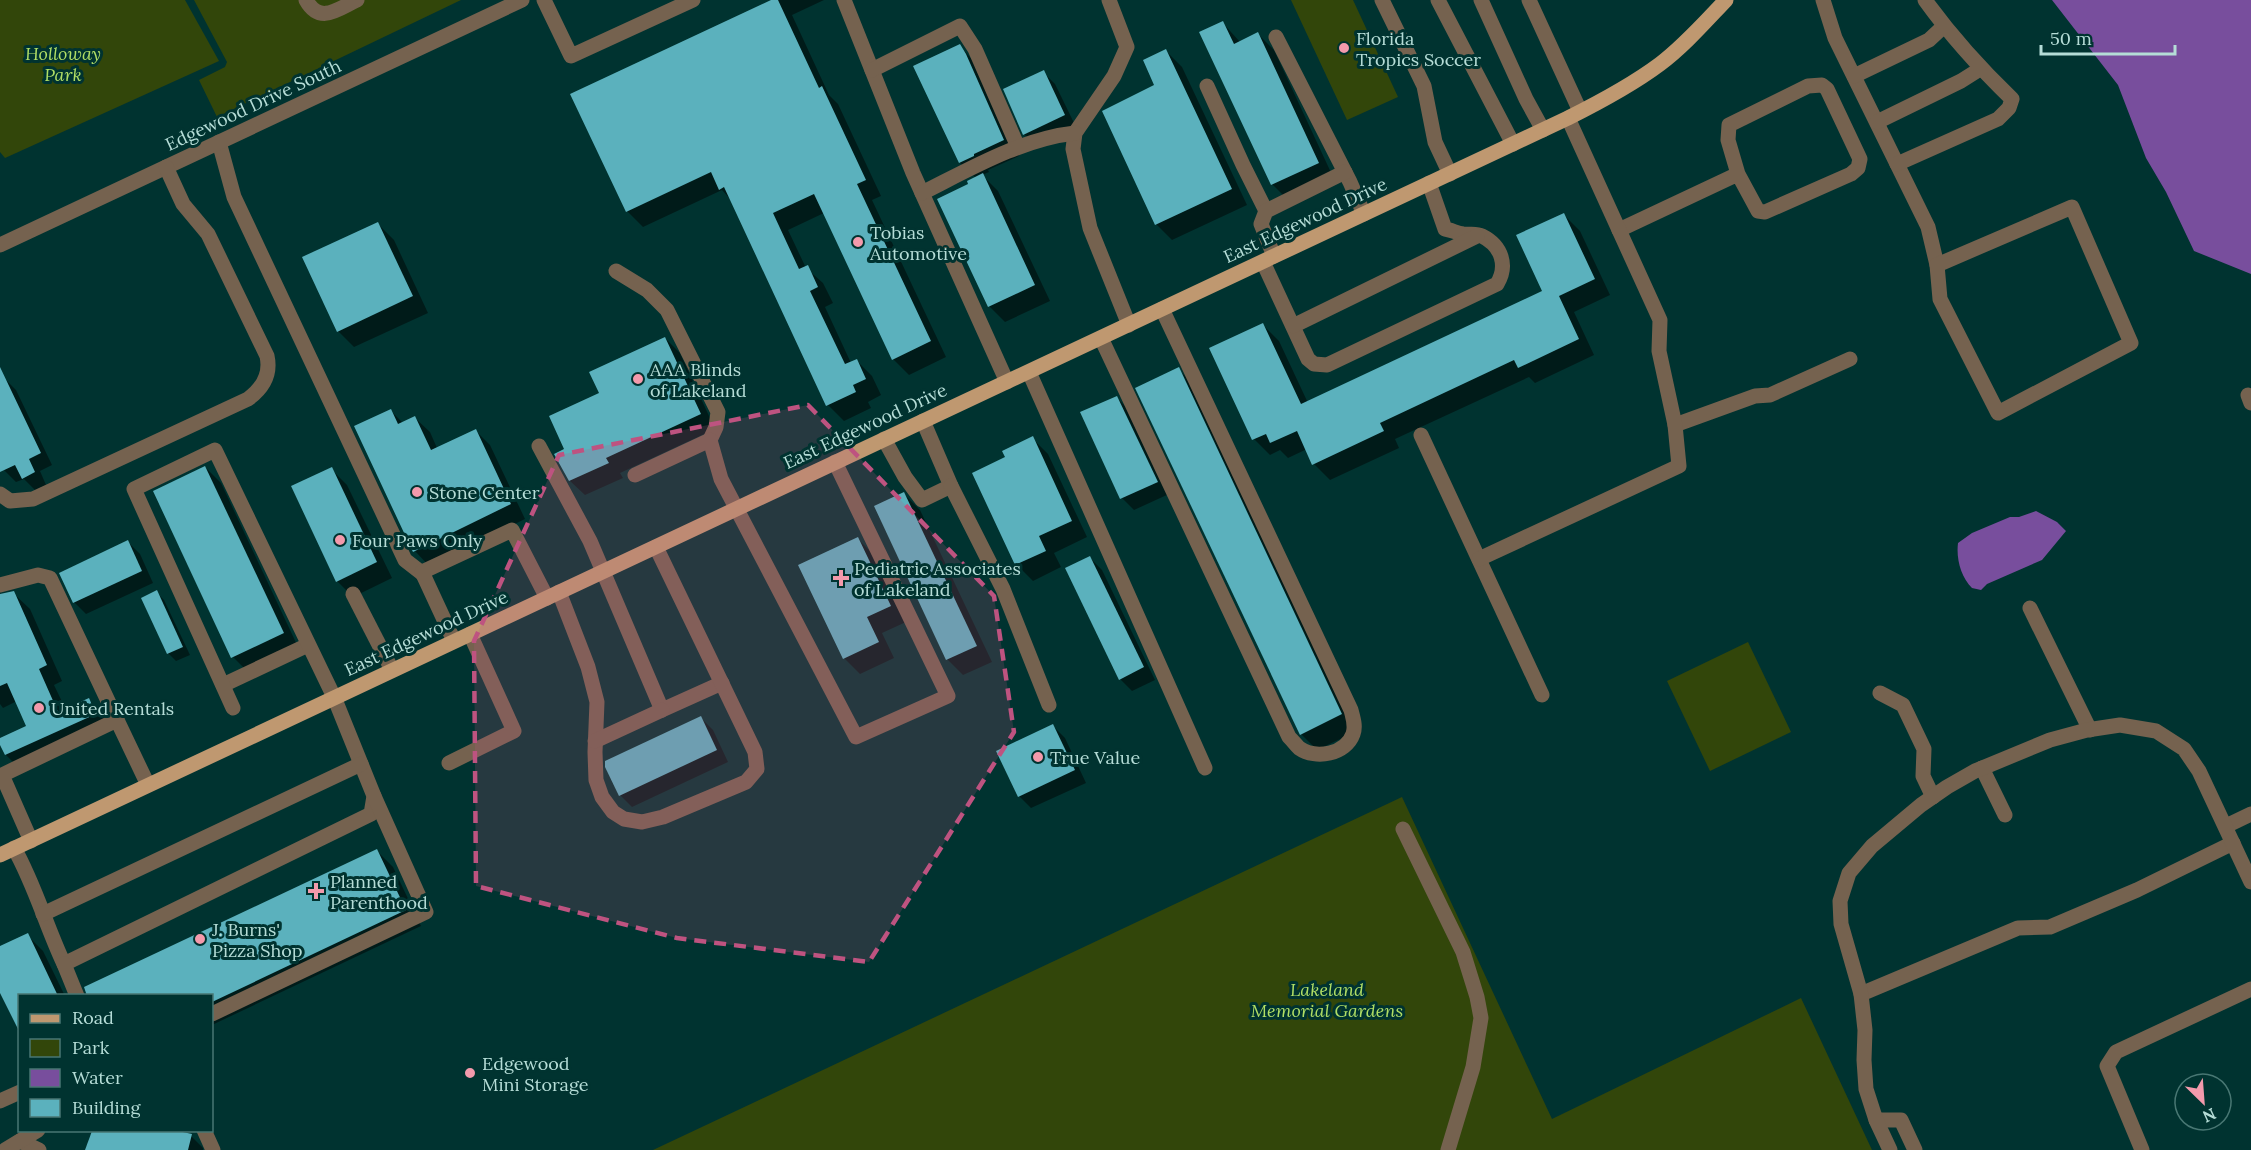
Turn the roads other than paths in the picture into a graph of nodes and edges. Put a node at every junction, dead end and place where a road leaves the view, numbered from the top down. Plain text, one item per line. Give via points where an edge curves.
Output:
1 (306, 0) edge
2 (357, 0) edge
3 (522, 0) edge
4 (544, 0) edge
5 (693, 0) edge
6 (844, 0) edge
7 (1108, 0) edge
8 (1382, 0) edge
9 (1438, 0) edge
10 (1481, 0) edge
11 (1529, 0) edge
12 (1726, 0) edge
13 (1823, 0) edge
14 (1925, 0) edge
15 (1944, 26) junction
16 (1276, 37) dead end
17 (1980, 69) junction
18 (872, 70) junction
19 (1854, 76) junction
20 (1207, 86) dead end
21 (1574, 115) junction
22 (1877, 122) junction
23 (1543, 130) junction
24 (1075, 133) junction
25 (219, 142) junction
26 (1513, 144) junction
27 (1018, 147) junction
28 (1898, 164) junction
29 (166, 167) junction
30 (1345, 172) junction
31 (1450, 174) junction
32 (1738, 174) junction
33 (1429, 183) junction
34 (922, 194) junction
35 (1266, 211) junction
36 (1364, 214) junction
37 (1619, 230) junction
38 (1480, 235) junction
39 (0, 245) edge
40 (1269, 259) junction
41 (1937, 265) junction
42 (616, 271) dead end
43 (1162, 309) junction
44 (1129, 325) junction
45 (1293, 326) junction
46 (1101, 338) junction
47 (1850, 359) dead end
48 (1029, 372) junction
49 (1007, 382) junction
50 (923, 421) junction
51 (1675, 425) junction
52 (1421, 435) dead end
53 (884, 439) junction
54 (710, 440) junction
55 (539, 446) dead end
56 (835, 462) junction
57 (635, 475) dead end
58 (951, 486) junction
59 (0, 494) edge
60 (736, 509) junction
61 (656, 547) junction
62 (1479, 559) junction
63 (602, 572) junction
64 (423, 574) junction
65 (0, 585) edge
66 (353, 594) dead end
67 (553, 595) junction
68 (2030, 608) dead end
69 (470, 634) junction
70 (454, 641) junction
71 (308, 645) junction
72 (392, 670) junction
73 (722, 683) junction
74 (223, 685) junction
75 (1880, 693) dead end
76 (1542, 695) dead end
77 (334, 697) junction
78 (1049, 705) dead end
79 (233, 708) dead end
80 (662, 710) junction
81 (117, 720) junction
82 (2090, 730) junction
83 (595, 741) junction
84 (448, 763) dead end
85 (361, 764) junction
86 (1205, 768) dead end
87 (1982, 768) junction
88 (1, 773) edge
89 (148, 785) junction
90 (374, 796) junction
91 (1933, 797) junction
92 (2251, 814) edge
93 (2005, 815) dead end
94 (2226, 826) junction
95 (1403, 829) dead end
96 (31, 841) junction
97 (2233, 843) junction
98 (14, 848) junction
99 (0, 855) edge
100 (2251, 882) edge
101 (43, 914) junction
102 (63, 964) junction
103 (2251, 989) edge
104 (77, 994) edge
105 (1861, 994) junction
106 (213, 1014) edge
107 (18, 1093) edge
108 (0, 1101) edge
109 (1876, 1120) junction
110 (36, 1132) edge
111 (204, 1132) edge
112 (20, 1141) junction
113 (5, 1150) edge
114 (39, 1150) edge
115 (213, 1150) edge
116 (1448, 1150) edge
117 (1890, 1150) edge
118 (1915, 1150) edge
119 (2142, 1150) edge

1 - 2 street via 318,13 328,14
3 - 25 street, Edgewood Drive South
4 - 5 street via 571,56
6 - 18 street
7 - 24 street via 1127,47 1114,76
8 - 31 street via 1424,86 1435,142
9 - 26 street
10 - 23 street
11 - 21 street
12 - 21 main road, East Edgewood Drive via 1660,64
13 - 19 street via 1835,38
14 - 15 street
15 - 17 street
15 - 19 street via 1929,40
16 - 30 street
17 - 22 street
17 - 28 street via 2012,99 2009,108 1998,119
18 - 27 street via 960,26 975,49
18 - 34 street
19 - 22 street
20 - 35 street
21 - 23 main road, East Edgewood Drive
21 - 37 street
22 - 28 street
23 - 26 main road, East Edgewood Drive
24 - 27 street via 1048,136
24 - 44 street via 1073,149 1090,228
25 - 29 street, Edgewood Drive South
25 - 64 street via 234,197 405,560
26 - 31 main road, East Edgewood Drive
27 - 34 street
28 - 41 street via 1928,227
29 - 39 street, Edgewood Drive South
29 - 59 street via 183,204 208,234 267,356 268,374 248,399 33,499 10,501
30 - 35 street
30 - 36 street
31 - 33 main road, East Edgewood Drive
32 - 32 street via 1758,211 1766,212 1858,168 1860,159 1827,89 1822,85 1808,86 1729,125 1728,140
32 - 37 street
33 - 36 main road, East Edgewood Drive
33 - 38 street via 1445,229
34 - 49 street
35 - 40 street via 1261,224
36 - 40 main road, East Edgewood Drive
37 - 51 street via 1660,320 1659,351
38 - 45 street
38 - 45 street via 1503,258 1503,275 1497,284 1480,293 1327,365 1308,359
40 - 43 main road, East Edgewood Drive
40 - 45 street
41 - 41 street via 1941,299 1998,413 2131,343 2072,207
42 - 54 street via 647,290 667,310 676,326 718,412
43 - 44 main road, East Edgewood Drive
43 - 46 street via 1351,710 1354,733 1348,743 1334,752 1316,755 1300,749 1289,737
44 - 46 main road, East Edgewood Drive
46 - 48 main road, East Edgewood Drive
47 - 51 street via 1770,395 1755,396
48 - 49 main road, East Edgewood Drive
48 - 86 street
49 - 50 main road, East Edgewood Drive
50 - 53 main road, East Edgewood Drive
50 - 58 street
51 - 62 street via 1679,466
52 - 62 street
53 - 56 main road, East Edgewood Drive
53 - 58 street via 922,500
54 - 57 street
54 - 60 street via 721,479
55 - 63 street
56 - 60 main road, East Edgewood Drive
56 - 60 street via 948,696 856,737
58 - 78 street via 1004,589
60 - 61 main road, East Edgewood Drive
61 - 63 main road, East Edgewood Drive
61 - 73 street
62 - 76 street
63 - 67 main road, East Edgewood Drive
63 - 80 street
64 - 67 street via 512,530
64 - 70 street
65 - 81 street via 38,575 50,578
66 - 72 street
67 - 69 main road, East Edgewood Drive
67 - 83 street via 588,667 597,702
68 - 82 street
69 - 70 main road, East Edgewood Drive
69 - 84 street via 514,731
70 - 72 main road, East Edgewood Drive
71 - 74 street
71 - 74 street via 215,450 134,489
71 - 77 street
72 - 77 main road, East Edgewood Drive
73 - 80 street
73 - 83 street via 755,752 757,769 746,782 663,817 642,822 624,819 602,797 596,780
74 - 79 street
75 - 91 street via 1903,705 1924,749 1923,776
77 - 85 street
77 - 89 main road, East Edgewood Drive
80 - 83 street
81 - 88 street
81 - 89 street
82 - 87 street via 2050,740
82 - 94 street via 2120,726 2156,731 2184,749
85 - 90 street
85 - 101 street
87 - 91 street
87 - 93 street
88 - 96 street
89 - 96 main road, East Edgewood Drive
90 - 102 street via 371,814
90 - 106 street via 426,912
91 - 105 street via 1872,846 1850,873 1840,901 1841,924
92 - 94 street
94 - 97 street
95 - 116 street via 1463,952 1481,1018 1473,1067
96 - 98 main road, East Edgewood Drive
97 - 100 street
97 - 105 street via 2050,927 2018,928
98 - 99 main road, East Edgewood Drive
98 - 101 street
101 - 102 street
102 - 104 street
103 - 119 street via 2116,1052 2107,1066
105 - 109 street via 1866,1089
107 - 108 street
109 - 117 street
109 - 118 street via 1901,1120
110 - 112 street
111 - 115 street
112 - 113 street
112 - 114 street

